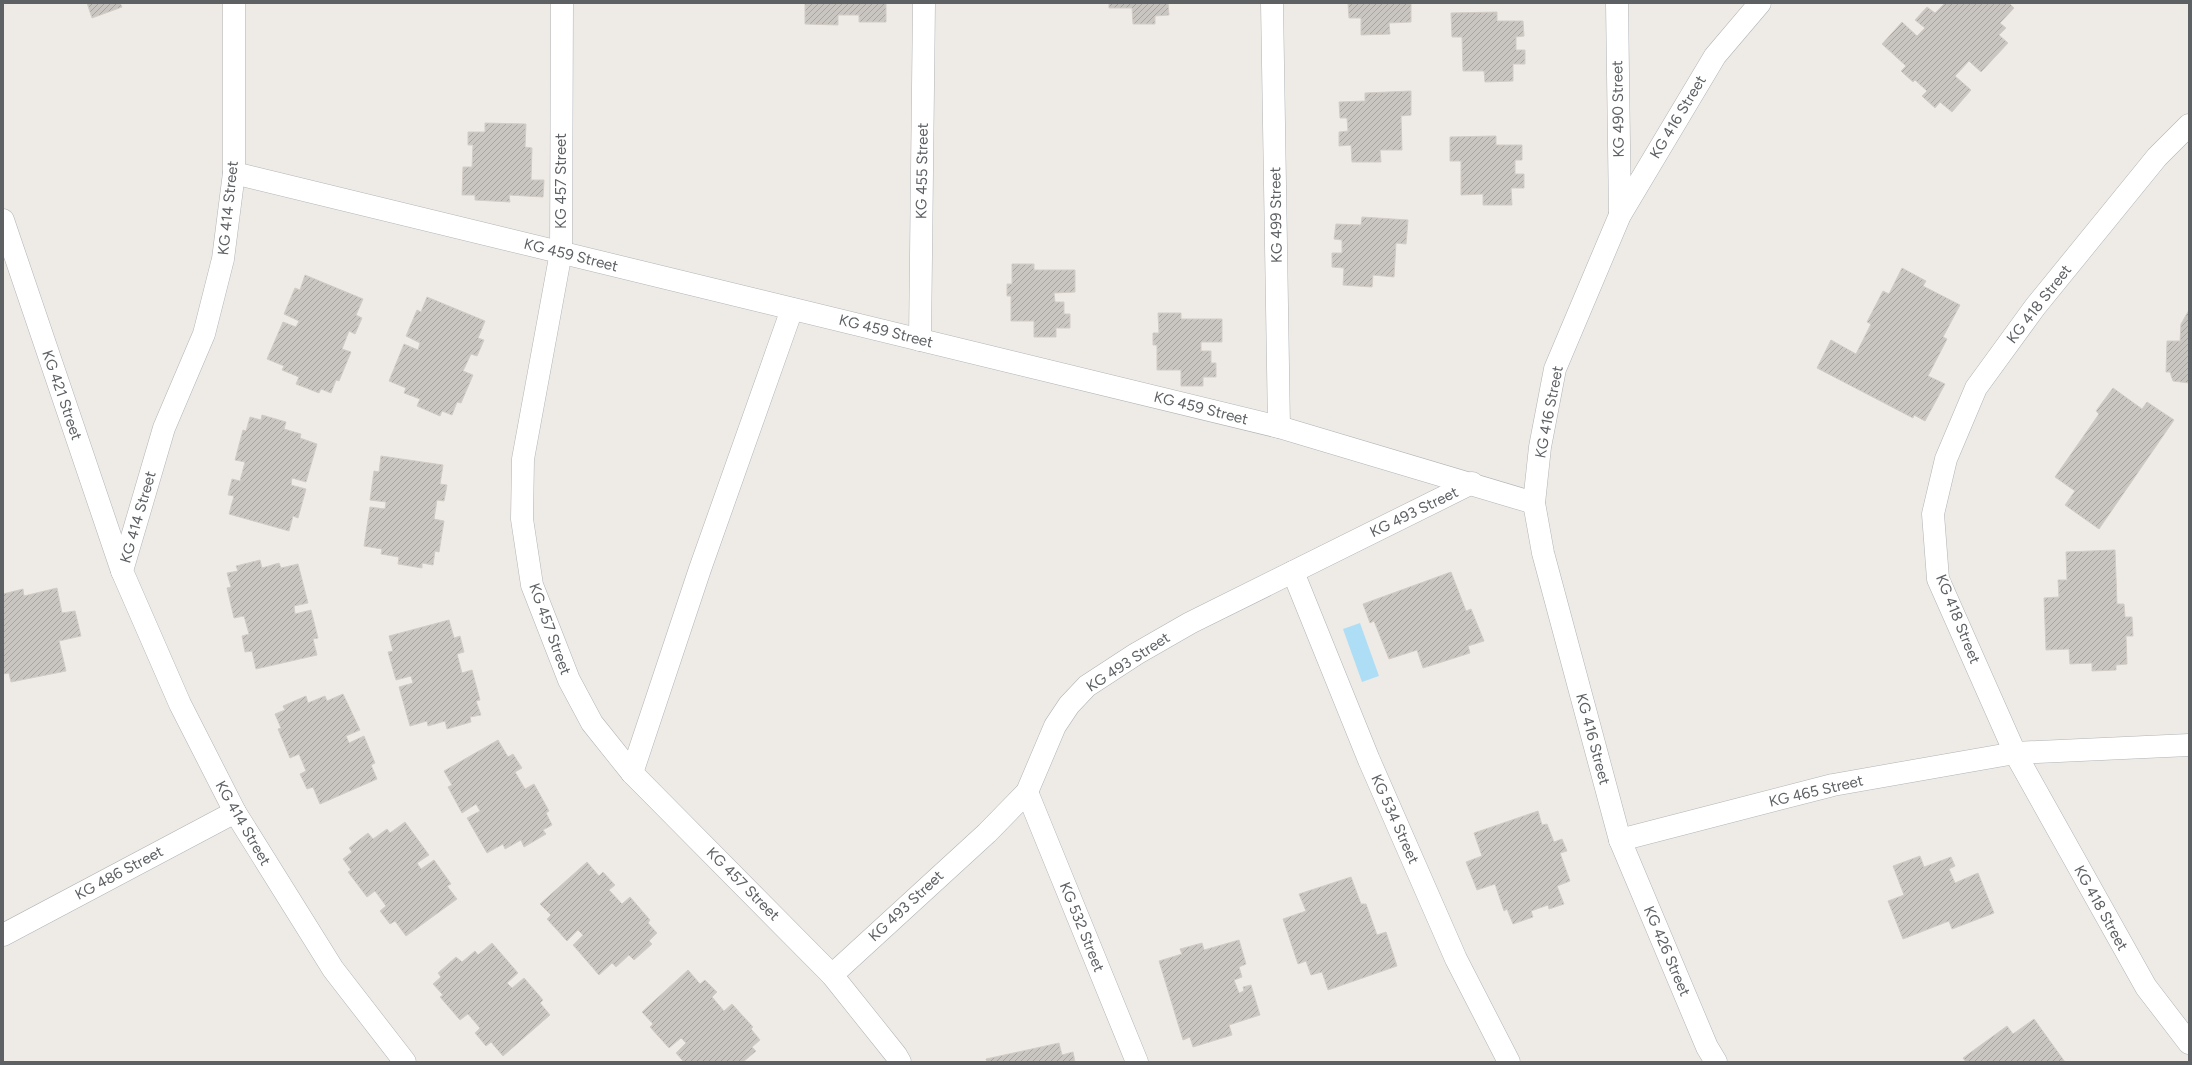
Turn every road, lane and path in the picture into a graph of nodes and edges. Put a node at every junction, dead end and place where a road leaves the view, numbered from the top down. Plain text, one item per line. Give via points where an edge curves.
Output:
1 (234, 3) edge
2 (562, 3) edge
3 (924, 3) edge
4 (1272, 3) edge
5 (1617, 3) edge
6 (1760, 3) edge
7 (2189, 125) edge
8 (234, 173) junction
9 (1620, 215) junction
10 (3, 220) edge
11 (561, 252) junction
12 (792, 309) junction
13 (920, 340) junction
14 (1279, 427) junction
15 (1472, 483) junction
16 (1534, 503) junction
17 (122, 571) junction
18 (1293, 572) junction
19 (2189, 745) edge
20 (2015, 753) junction
21 (632, 773) junction
22 (1027, 792) junction
23 (235, 812) junction
24 (1620, 840) junction
25 (3, 935) edge
26 (832, 975) junction
27 (2189, 1043) edge
28 (404, 1062) edge
29 (900, 1062) edge
30 (1136, 1062) edge
31 (1509, 1062) edge
32 (1716, 1062) edge

1 - 8 street, KG 414 Street
2 - 11 street, KG 457 Street
3 - 13 street, KG 455 Street
4 - 14 street, KG 499 Street
5 - 9 street, KG 490 Street
6 - 9 street, KG 416 Street via 1714,56
7 - 20 street, KG 418 Street via 2157,157 2045,295 1976,388 1946,459 1933,514 1938,579
8 - 11 street, KG 459 Street
8 - 17 street, KG 414 Street via 223,259 204,334 164,428
9 - 16 street, KG 416 Street via 1556,369 1540,447
10 - 17 street, KG 421 Street
11 - 12 street, KG 459 Street
11 - 21 street, KG 457 Street via 523,459 522,519 532,585 569,680 592,723
12 - 13 street, KG 459 Street
12 - 21 street via 707,548
13 - 14 street, KG 459 Street
14 - 15 street, KG 459 Street
15 - 16 street, KG 459 Street
15 - 18 street, KG 493 Street
16 - 24 street, KG 416 Street via 1543,553
17 - 23 street, KG 414 Street via 180,704
18 - 22 street, KG 493 Street via 1136,654 1088,686 1069,705 1055,726
18 - 31 street, KG 534 Street via 1369,760 1456,959
19 - 20 street, KG 465 Street
20 - 24 street, KG 465 Street via 1833,785
20 - 27 street, KG 418 Street via 2146,987
21 - 26 street, KG 457 Street
22 - 26 street, KG 493 Street via 987,833
22 - 30 street, KG 532 Street
23 - 25 street, KG 486 Street
23 - 28 street, KG 414 Street via 333,969
24 - 32 street, KG 426 Street via 1707,1047
26 - 29 street, KG 457 Street

